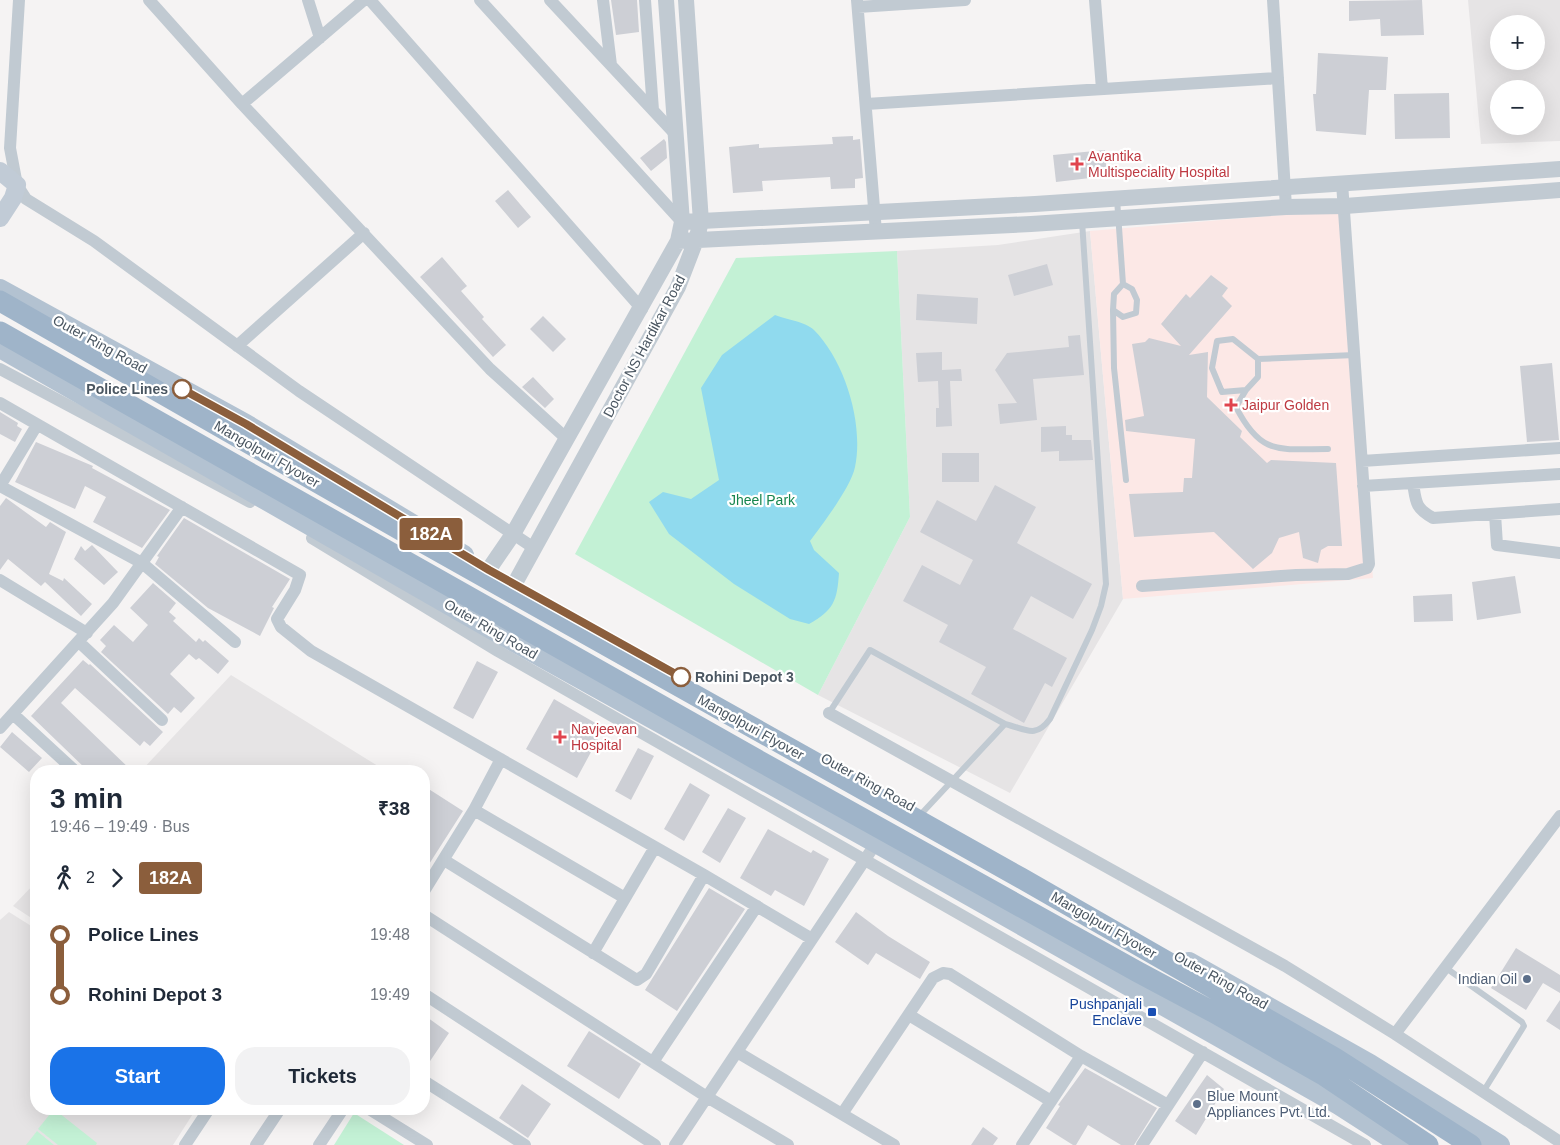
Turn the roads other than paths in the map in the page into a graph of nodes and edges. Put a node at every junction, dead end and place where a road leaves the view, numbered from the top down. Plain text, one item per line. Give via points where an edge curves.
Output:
1 (19, 0) edge
2 (149, 0) edge
3 (308, 0) edge
4 (364, 0) edge
5 (370, 0) edge
6 (480, 0) edge
7 (550, 0) edge
8 (603, 0) edge
9 (645, 0) edge
10 (666, 0) edge
11 (686, 0) edge
12 (965, 0) edge
13 (1095, 0) edge
14 (1273, 0) edge
15 (858, 4) edge
16 (320, 38) junction
17 (611, 65) junction
18 (1278, 78) junction
19 (1102, 89) junction
20 (242, 104) junction
21 (866, 104) junction
22 (653, 110) junction
23 (676, 135) junction
24 (10, 148) junction
25 (1560, 169) edge
26 (0, 170) edge
27 (1342, 183) junction
28 (1285, 187) junction
29 (1560, 190) edge
30 (14, 193) edge
31 (1117, 198) junction
32 (1345, 206) junction
33 (1286, 207) junction
34 (875, 212) junction
35 (0, 218) edge
36 (1118, 218) junction
37 (1082, 220) junction
38 (682, 222) junction
39 (700, 222) junction
40 (876, 232) junction
41 (364, 233) junction
42 (696, 240) junction
43 (678, 241) junction
44 (1122, 284) junction
45 (0, 289) edge
46 (0, 301) edge
47 (642, 309) junction
48 (1113, 310) junction
49 (0, 332) edge
50 (102, 345) junction
51 (238, 346) junction
52 (0, 348) edge
53 (1354, 354) junction
54 (1258, 359) junction
55 (0, 369) edge
56 (1246, 390) junction
57 (80, 393) junction
58 (0, 404) edge
59 (37, 425) junction
60 (567, 439) junction
61 (1560, 448) edge
62 (1328, 449) dead end
63 (1362, 461) junction
64 (1560, 474) edge
65 (1126, 480) dead end
66 (1413, 483) junction
67 (1363, 486) junction
68 (368, 497) junction
69 (182, 507) junction
70 (1560, 509) edge
71 (1495, 514) junction
72 (513, 534) junction
73 (340, 542) junction
74 (534, 548) junction
75 (1560, 553) edge
76 (142, 563) junction
77 (489, 570) junction
78 (0, 580) edge
79 (515, 583) junction
80 (1142, 586) dead end
81 (83, 637) junction
82 (235, 642) dead end
83 (628, 647) junction
84 (609, 695) junction
85 (829, 713) joint
86 (13, 714) junction
87 (162, 720) dead end
88 (1005, 724) junction
89 (0, 728) edge
90 (501, 759) junction
91 (68, 765) edge
92 (950, 782) junction
93 (474, 810) junction
94 (923, 812) junction
95 (1560, 816) edge
96 (876, 842) junction
97 (655, 847) junction
98 (444, 860) junction
99 (865, 860) junction
100 (704, 875) junction
101 (430, 882) edge
102 (626, 898) junction
103 (757, 906) junction
104 (430, 919) edge
105 (812, 939) junction
106 (593, 953) junction
107 (1446, 968) junction
108 (430, 998) edge
109 (909, 1014) junction
110 (1395, 1034) junction
111 (737, 1052) junction
112 (1203, 1052) junction
113 (1081, 1056) junction
114 (653, 1062) junction
115 (430, 1085) edge
116 (1483, 1093) junction
117 (707, 1097) junction
118 (1051, 1101) junction
119 (1168, 1105) junction
120 (842, 1114) junction
121 (205, 1115) edge
122 (276, 1115) edge
123 (339, 1115) edge
124 (379, 1115) edge
125 (1560, 1142) edge
126 (185, 1145) edge
127 (256, 1145) edge
128 (319, 1145) edge
129 (427, 1145) edge
130 (525, 1145) edge
131 (655, 1145) edge
132 (675, 1145) edge
133 (788, 1145) edge
134 (894, 1145) edge
135 (1022, 1145) edge
136 (1142, 1145) edge
137 (1365, 1145) edge
138 (1401, 1145) edge
139 (1428, 1145) edge
140 (1471, 1145) edge
141 (1500, 1145) edge

1 - 24 street
2 - 20 street
3 - 16 street
4 - 16 street
5 - 47 street
6 - 38 street
7 - 17 street
8 - 17 street
9 - 22 street
10 - 23 street, Doctor NS Hardikar Road
11 - 39 street, Doctor NS Hardikar Road
12 - 15 street
13 - 19 street
14 - 18 street
15 - 21 street
16 - 20 street
17 - 22 street
18 - 19 street
18 - 28 street
19 - 21 street
20 - 41 street
21 - 34 street
22 - 23 street
23 - 38 street, Doctor NS Hardikar Road
24 - 26 street
24 - 30 street
25 - 27 street
26 - 30 main road
27 - 28 street
27 - 32 street
28 - 31 street
28 - 33 street
29 - 32 street
30 - 35 main road
30 - 51 street via 94,241
31 - 34 street
31 - 36 lane
32 - 33 street
32 - 53 street
33 - 36 street
34 - 39 street
34 - 40 street
36 - 37 street
36 - 44 lane
37 - 40 street
37 - 88 lane via 1106,584 1092,630 1050,719 1042,729 1034,732
38 - 39 street
38 - 43 street, Doctor NS Hardikar Road
39 - 42 street, Doctor NS Hardikar Road
40 - 42 street
41 - 51 street
41 - 60 street via 490,369
42 - 43 street
42 - 74 street, Doctor NS Hardikar Road via 678,287
43 - 47 street, Doctor NS Hardikar Road
44 - 48 lane via 1114,294
44 - 48 lane via 1132,289 1137,300 1136,313 1123,317
45 - 50 main road, Outer Ring Road
46 - 140 highway, Mangolpuri Flyover via 1268,1019
47 - 60 street, Doctor NS Hardikar Road
48 - 65 lane via 1114,368
49 - 139 highway, Mangolpuri Flyover via 754,758 1213,1012 1325,1076
50 - 57 main road
50 - 68 main road, Outer Ring Road via 246,424
51 - 72 street via 299,391
52 - 57 main road, Outer Ring Road
53 - 54 lane
53 - 63 street
54 - 56 lane via 1258,377
54 - 56 lane via 1233,339 1217,341 1212,368 1222,392
55 - 99 street via 284,520 498,651
56 - 62 lane via 1236,407 1248,431 1274,449
57 - 73 main road, Outer Ring Road
58 - 59 street
59 - 69 street
59 - 76 street via 0,486
60 - 72 street, Doctor NS Hardikar Road
61 - 63 street
63 - 67 street
64 - 66 street
66 - 67 street
66 - 71 street via 1416,504 1433,518
67 - 80 street via 1368,564 1363,571
68 - 73 main road
68 - 77 main road, Outer Ring Road
69 - 76 street
69 - 90 street via 300,575 295,590 277,619 292,636 311,651
70 - 71 street
71 - 75 street via 1497,545
72 - 74 street
72 - 77 street, Doctor NS Hardikar Road
73 - 84 main road, Outer Ring Road
74 - 79 street, Doctor NS Hardikar Road
76 - 81 street
76 - 82 street
77 - 79 main road, Outer Ring Road
78 - 81 street
79 - 83 main road, Outer Ring Road
81 - 86 street
81 - 87 street
83 - 84 main road
83 - 94 main road, Outer Ring Road
84 - 96 main road, Outer Ring Road
85 - 88 lane via 870,650
85 - 92 street
86 - 89 street
86 - 91 street
88 - 92 lane
90 - 93 street
90 - 97 street
92 - 94 lane
92 - 110 street via 1285,966
93 - 98 street
93 - 102 street
94 - 141 main road, Outer Ring Road via 1370,1064
95 - 107 street
96 - 99 street
96 - 138 main road, Outer Ring Road via 1339,1105
97 - 100 street
97 - 102 street
98 - 101 street
98 - 106 street
99 - 105 street
99 - 112 street
100 - 103 street
100 - 106 street via 642,979 637,980
102 - 106 street
103 - 105 street
103 - 114 street
104 - 114 street
105 - 111 street
107 - 110 street
107 - 116 lane via 1524,1026
108 - 131 street
109 - 113 street via 933,978 943,973 950,974
109 - 118 street
109 - 120 street
110 - 116 street
111 - 117 street
111 - 120 street
112 - 119 street
112 - 137 street
113 - 118 street
113 - 119 street
114 - 117 street
115 - 130 street
116 - 125 street
117 - 132 street
117 - 133 street
118 - 135 street
119 - 136 street
120 - 134 street
121 - 126 street
122 - 127 street
123 - 128 street
124 - 129 street

